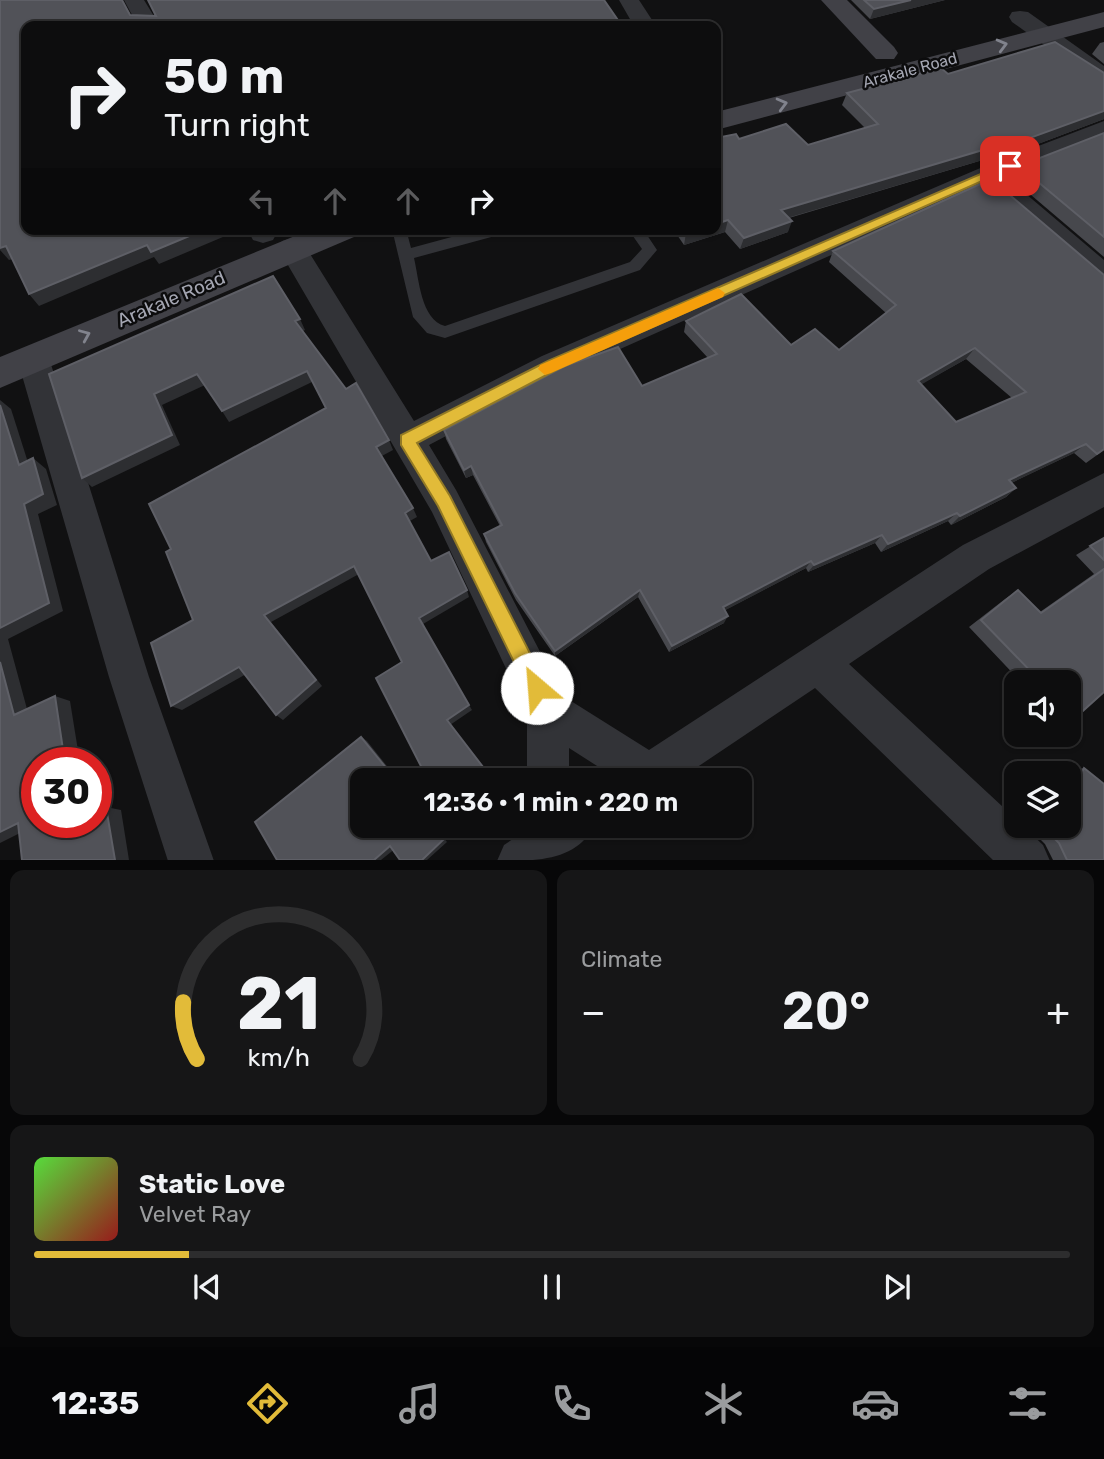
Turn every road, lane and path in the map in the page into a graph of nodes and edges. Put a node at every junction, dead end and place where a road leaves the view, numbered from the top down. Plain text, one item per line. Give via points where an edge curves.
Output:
1 (134, 0) edge
2 (629, 0) edge
3 (833, 0) edge
4 (1094, 0) edge
5 (1020, 17) junction
6 (1104, 19) edge
7 (146, 21) edge
8 (642, 21) edge
9 (1044, 34) junction
10 (885, 53) junction
11 (1104, 77) edge
12 (721, 101) edge
13 (721, 120) edge
14 (1104, 129) edge
15 (987, 175) junction
16 (273, 235) edge
17 (401, 235) edge
18 (479, 235) edge
19 (639, 235) edge
20 (406, 255) junction
21 (1104, 276) edge
22 (11, 359) edge
23 (407, 440) junction
24 (1104, 489) edge
25 (818, 663) junction
26 (548, 711) junction
27 (548, 768) edge
28 (631, 768) edge
29 (661, 768) edge
30 (191, 860) edge
31 (1027, 860) edge

1 - 7 street
2 - 8 street
3 - 10 main road
4 - 5 main road, Arakale Road
5 - 9 street
5 - 10 main road, Arakale Road
6 - 9 main road, Arakale Road
9 - 11 street
13 -> 9 main road, Arakale Road
10 - 12 main road, Arakale Road
14 - 15 street
15 - 21 street
15 - 23 street via 553,365
16 - 22 main road, Arakale Road
16 - 23 street
17 - 20 lane
18 - 20 lane
19 - 20 lane via 650,250 635,266 445,332 421,317
22 - 30 street via 129,677
23 - 26 street via 444,501
24 - 25 street via 976,557
25 - 29 street
25 - 31 street
26 - 27 street
26 - 28 street

